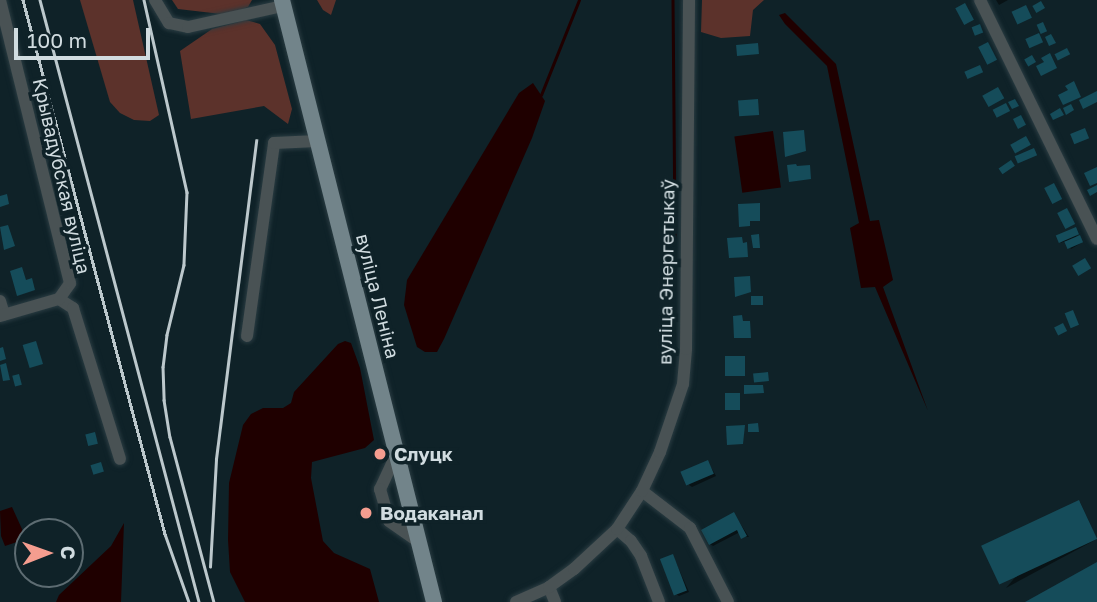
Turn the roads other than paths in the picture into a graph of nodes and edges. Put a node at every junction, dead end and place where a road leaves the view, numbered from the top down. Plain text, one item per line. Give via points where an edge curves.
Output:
1 (0, 0) edge
2 (155, 0) edge
3 (689, 0) edge
4 (980, 0) edge
5 (283, 3) edge
6 (317, 141) junction
7 (1097, 239) edge
8 (60, 299) junction
9 (0, 301) edge
10 (2, 315) edge
11 (247, 335) dead end
12 (396, 455) junction
13 (120, 459) dead end
14 (642, 491) junction
15 (617, 528) junction
16 (418, 541) junction
17 (549, 587) junction
18 (434, 602) edge
19 (516, 602) edge
20 (555, 602) edge
21 (659, 602) edge
22 (728, 602) edge

1 - 8 street, Крывадубская вуліца via 69,283
2 - 5 street via 169,23 188,27 263,13
3 - 14 street, вуліца Энергетыкаў via 683,384
4 - 7 street
5 - 6 main road, вуліца Леніна
6 - 11 street via 274,143
6 - 12 main road, вуліца Леніна
8 - 10 street, Крывадубская вуліца
8 - 13 street via 73,308
9 - 10 street
12 - 16 main road, вуліца Леніна
12 - 16 street via 380,489 389,521
14 - 15 street, вуліца Энергетыкаў
14 - 22 street via 690,528
15 - 17 street, вуліца Энергетыкаў
15 - 21 street via 641,556
16 - 18 main road, вуліца Леніна
17 - 19 street, вуліца Энергетыкаў
17 - 20 street

